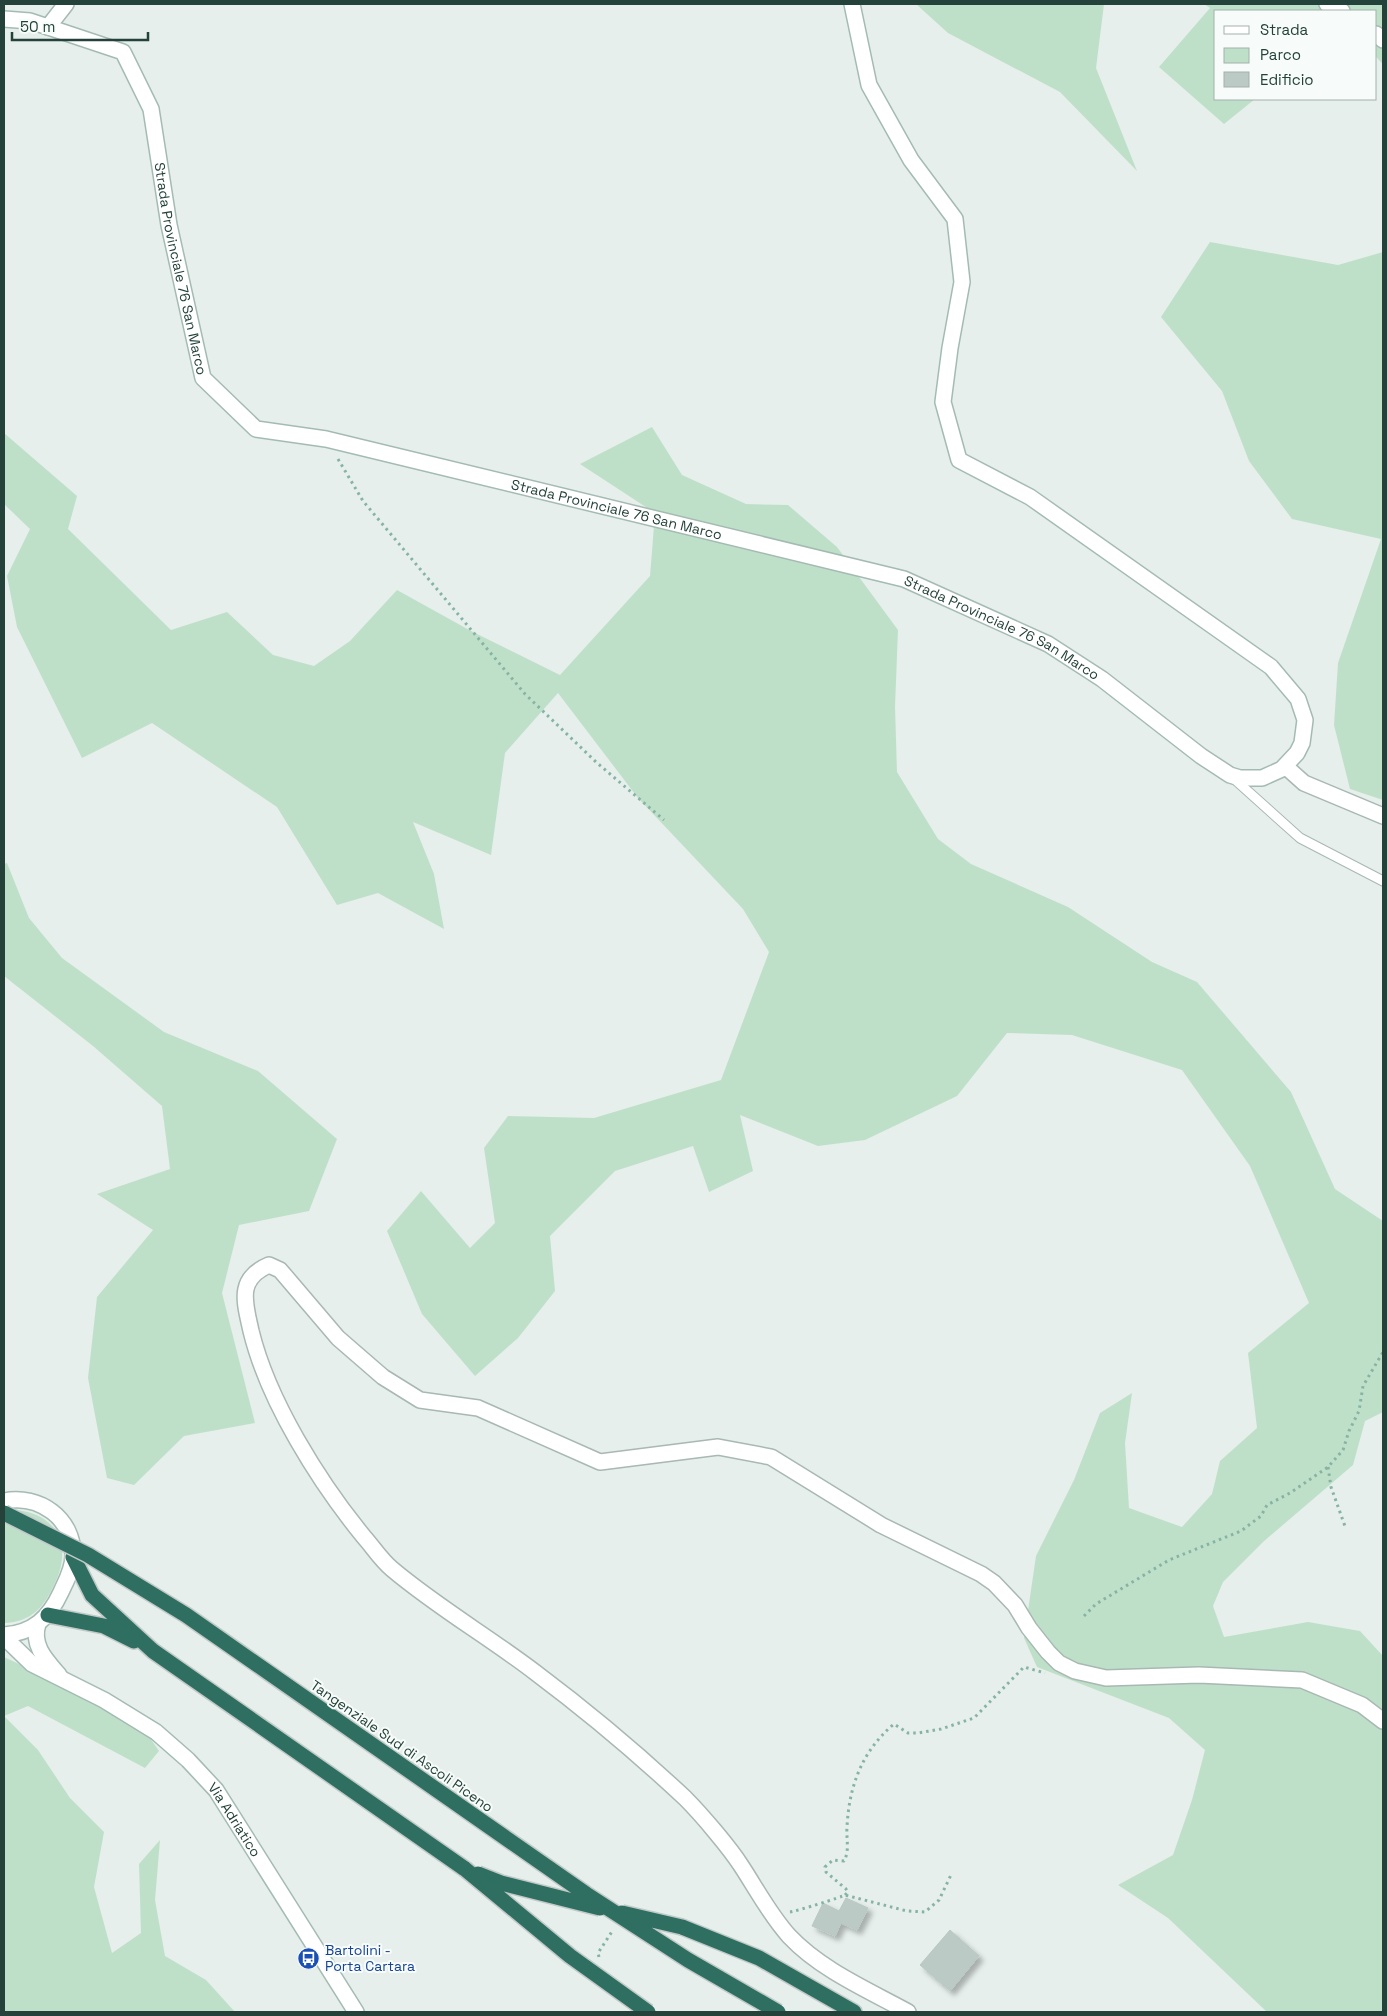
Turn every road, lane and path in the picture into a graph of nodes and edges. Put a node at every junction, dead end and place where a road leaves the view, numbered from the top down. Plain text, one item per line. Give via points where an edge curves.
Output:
1 (66, 4) edge
2 (852, 4) edge
3 (1327, 4) edge
4 (1340, 10) edge
5 (4, 19) edge
6 (48, 27) junction
7 (326, 439) junction
8 (1285, 766) junction
9 (1230, 775) junction
10 (1383, 816) edge
11 (664, 820) dead end
12 (1383, 880) edge
13 (1383, 1352) edge
14 (1328, 1467) junction
15 (4, 1501) edge
16 (4, 1513) edge
17 (1346, 1528) dead end
18 (73, 1558) junction
19 (1084, 1616) dead end
20 (43, 1620) junction
21 (4, 1636) edge
22 (153, 1651) junction
23 (1050, 1674) dead end
24 (62, 1678) junction
25 (1383, 1721) edge
26 (465, 1869) junction
27 (951, 1875) dead end
28 (845, 1895) junction
29 (788, 1912) dead end
30 (617, 1925) dead end
31 (602, 1961) dead end
32 (356, 2012) edge
33 (648, 2012) edge
34 (778, 2012) edge
35 (854, 2012) edge
36 (908, 2012) edge

1 - 6 street
2 - 8 street, Strada Provinciale 76 San Marco via 869,85 911,160 955,219 962,282 943,402 959,460 1030,496 1271,667 1298,699 1305,720 1302,743
3 - 4 street
5 - 6 street, Strada Provinciale 76 San Marco via 30,21
6 - 7 street, Strada Provinciale 76 San Marco via 123,52 151,109 169,225 203,378 256,429
7 - 9 street, Strada Provinciale 76 San Marco via 904,579 1048,644 1102,678
7 - 11 path via 363,501 525,694 596,762
8 - 9 street, Strada Provinciale 76 San Marco via 1262,778
8 - 10 street via 1304,783
9 - 12 lane via 1300,838
13 - 14 path via 1363,1386 1359,1411 1343,1450
14 - 17 path via 1331,1487
14 - 19 path via 1267,1505 1261,1516 1241,1531 1169,1560 1104,1599
15 - 18 street via 30,1500 53,1511 69,1532
16 - 34 highway, Tangenziale Sud di Ascoli Piceno, bridge via 88,1555 186,1615 586,1894
18 - 20 street via 68,1576
18 - 22 highway via 92,1595
20 - 21 street, Via Adriatico via 27,1630
20 - 22 highway via 104,1626
20 - 24 street, Via Adriatico via 36,1632 36,1642
21 - 24 street, Via Adriatico via 32,1664
22 - 26 highway
23 - 28 path via 1024,1666 974,1718 941,1729 908,1733 894,1724 884,1732 861,1764 850,1792 848,1853 844,1861 833,1860 825,1867 826,1872 846,1889
24 - 32 street, Via Adriatico via 156,1732 216,1790
25 - 36 street via 1362,1705 1302,1680 1199,1675 1106,1678 1075,1671 1059,1663 1048,1652 1015,1604 994,1583 881,1526 771,1457 718,1447 600,1462 478,1408 420,1400 383,1377 338,1338 280,1270 269,1265 259,1269 248,1282 244,1298 266,1375 294,1433 334,1501 390,1567 536,1672 687,1800 741,1865 758,1895 789,1936 818,1962
26 - 33 highway, bridge via 570,1956
26 - 35 highway, bridge via 526,1890 682,1927 758,1958
27 - 28 path via 939,1900 925,1912 907,1911
28 - 29 path
30 - 31 path via 598,1953

